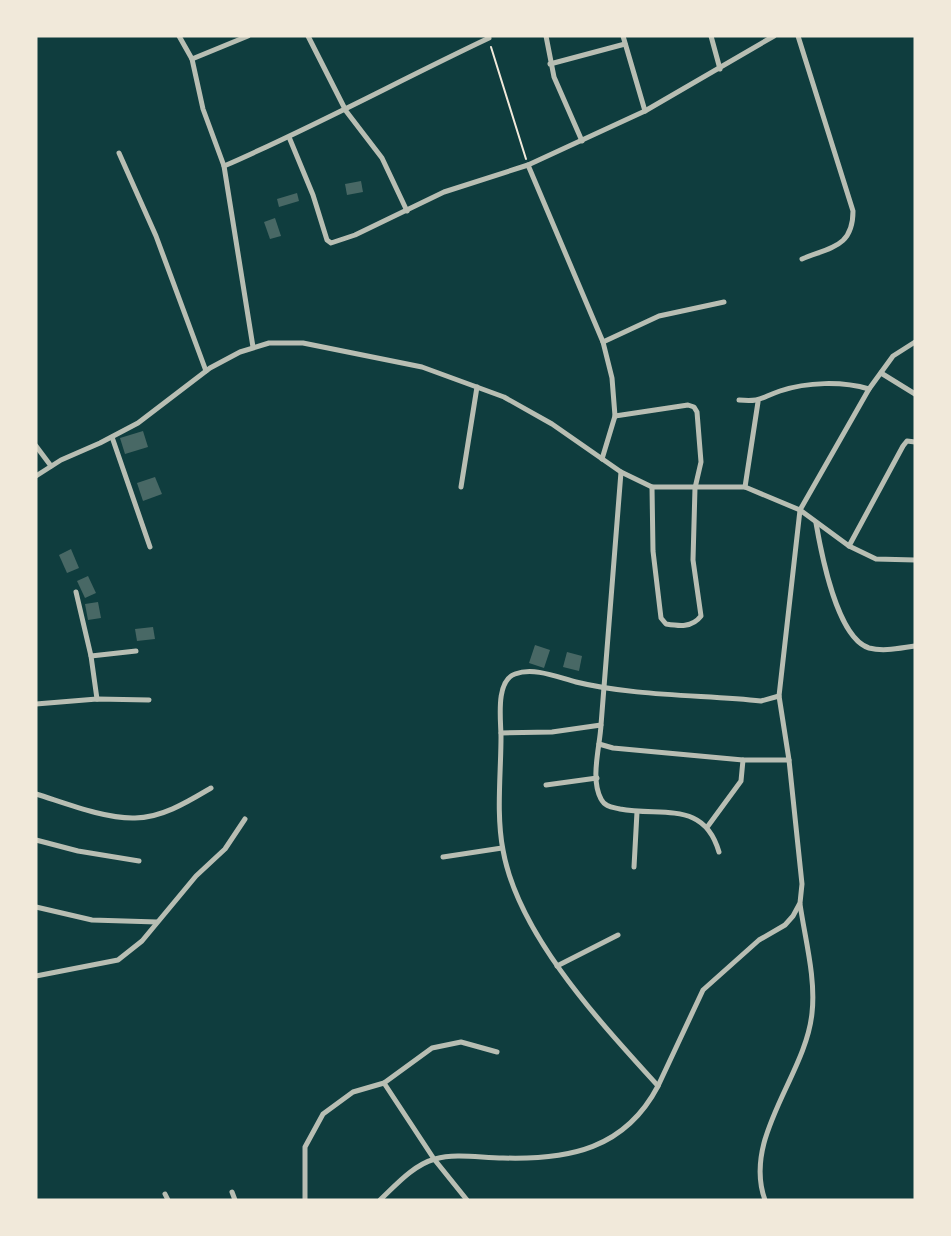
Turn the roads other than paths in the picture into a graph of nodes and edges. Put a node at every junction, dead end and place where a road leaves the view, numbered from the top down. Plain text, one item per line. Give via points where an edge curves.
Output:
1 (179, 36) edge
2 (248, 36) edge
3 (308, 36) edge
4 (546, 36) edge
5 (623, 36) edge
6 (711, 36) edge
7 (774, 36) edge
8 (798, 36) edge
9 (488, 37) edge
10 (625, 44) junction
11 (192, 59) junction
12 (550, 64) junction
13 (720, 69) junction
14 (346, 111) junction
15 (645, 111) junction
16 (289, 137) junction
17 (582, 141) junction
18 (119, 153) dead end
19 (528, 165) junction
20 (224, 166) junction
21 (407, 211) junction
22 (802, 259) dead end
23 (724, 302) dead end
24 (603, 342) junction
25 (915, 342) edge
26 (253, 347) junction
27 (206, 371) junction
28 (881, 373) junction
29 (477, 387) junction
30 (869, 389) junction
31 (915, 394) edge
32 (739, 400) dead end
33 (758, 402) junction
34 (615, 416) junction
35 (112, 437) junction
36 (915, 442) edge
37 (36, 446) edge
38 (603, 459) junction
39 (51, 466) junction
40 (621, 472) junction
41 (36, 476) edge
42 (461, 487) dead end
43 (652, 487) junction
44 (745, 487) junction
45 (695, 488) junction
46 (800, 510) junction
47 (816, 522) junction
48 (849, 546) junction
49 (150, 547) dead end
50 (915, 560) edge
51 (76, 592) dead end
52 (915, 646) edge
53 (136, 651) dead end
54 (92, 656) junction
55 (604, 688) junction
56 (779, 696) junction
57 (98, 699) junction
58 (149, 700) dead end
59 (36, 704) edge
60 (600, 725) junction
61 (501, 733) junction
62 (599, 744) junction
63 (743, 760) junction
64 (789, 760) junction
65 (597, 778) junction
66 (546, 785) dead end
67 (211, 788) dead end
68 (36, 794) edge
69 (637, 812) junction
70 (245, 819) dead end
71 (708, 825) junction
72 (36, 840) edge
73 (502, 848) junction
74 (720, 852) dead end
75 (443, 857) dead end
76 (140, 861) dead end
77 (634, 867) dead end
78 (800, 903) junction
79 (36, 908) edge
80 (157, 922) junction
81 (618, 936) dead end
82 (557, 966) junction
83 (36, 976) edge
84 (497, 1052) dead end
85 (384, 1083) junction
86 (658, 1086) junction
87 (434, 1159) junction
88 (232, 1192) dead end
89 (235, 1200) edge
90 (305, 1200) edge
91 (380, 1200) edge
92 (467, 1200) edge
93 (765, 1200) edge

1 - 11 street
2 - 11 street
3 - 14 street
4 - 12 street
5 - 10 street
6 - 13 street
7 - 13 street
8 - 22 street via 853,211 853,229 845,240
9 - 14 street
10 - 12 street
10 - 15 street
11 - 20 street via 203,109
12 - 17 street
13 - 15 street
14 - 16 street
14 - 21 street via 382,158
15 - 17 street
16 - 20 street
16 - 21 street via 330,243
17 - 19 street
18 - 27 street via 156,236
19 - 21 street via 455,188
19 - 24 street
20 - 26 street
23 - 24 street via 659,316
24 - 34 street via 612,378
25 - 28 street via 893,356
26 - 27 street
26 - 29 street via 303,343 330,347 422,367
27 - 35 street via 138,423
28 - 30 street
28 - 31 street
29 - 38 street via 552,424
29 - 42 street
30 - 33 street via 810,385 780,391
30 - 46 street
32 - 33 street
33 - 44 street
34 - 38 street
34 - 45 street via 694,407 701,462
35 - 39 street
35 - 49 street
36 - 48 street via 903,446
37 - 39 street
38 - 40 street
39 - 41 street
40 - 43 street
40 - 55 street
43 - 45 street
43 - 45 street via 653,551 662,618 666,624 683,626 701,616 693,560
44 - 45 street
44 - 46 street
46 - 47 street
46 - 56 street
47 - 48 street
47 - 52 street via 831,585 854,639 868,647 889,650
48 - 50 street via 876,559
51 - 54 street
53 - 54 street
54 - 57 street
55 - 56 street via 761,700
55 - 60 street
55 - 61 street via 528,671 512,675 499,707
56 - 64 street
57 - 58 street
57 - 59 street
60 - 61 street
60 - 62 street
61 - 73 street
62 - 63 street
62 - 65 street
63 - 64 street
63 - 71 street via 741,781
64 - 78 street via 802,884
65 - 66 street
65 - 69 street via 602,802 608,807
67 - 68 street via 175,807 134,819
69 - 71 street via 693,815
69 - 77 street
70 - 80 street via 225,849
71 - 74 street
72 - 76 street
73 - 75 street
73 - 82 street via 509,874
78 - 86 street via 785,925 759,940 703,990
78 - 93 street via 813,988 812,1014 807,1040 762,1149 760,1183
79 - 80 street via 92,920
80 - 83 street via 142,941 118,960
81 - 82 street
82 - 86 street
84 - 85 street via 461,1042 448,1043 432,1048
85 - 87 street
85 - 90 street via 353,1092 323,1114 305,1147
86 - 87 street via 648,1105 627,1127 578,1154
87 - 91 street via 405,1176
87 - 92 street
88 - 89 street

